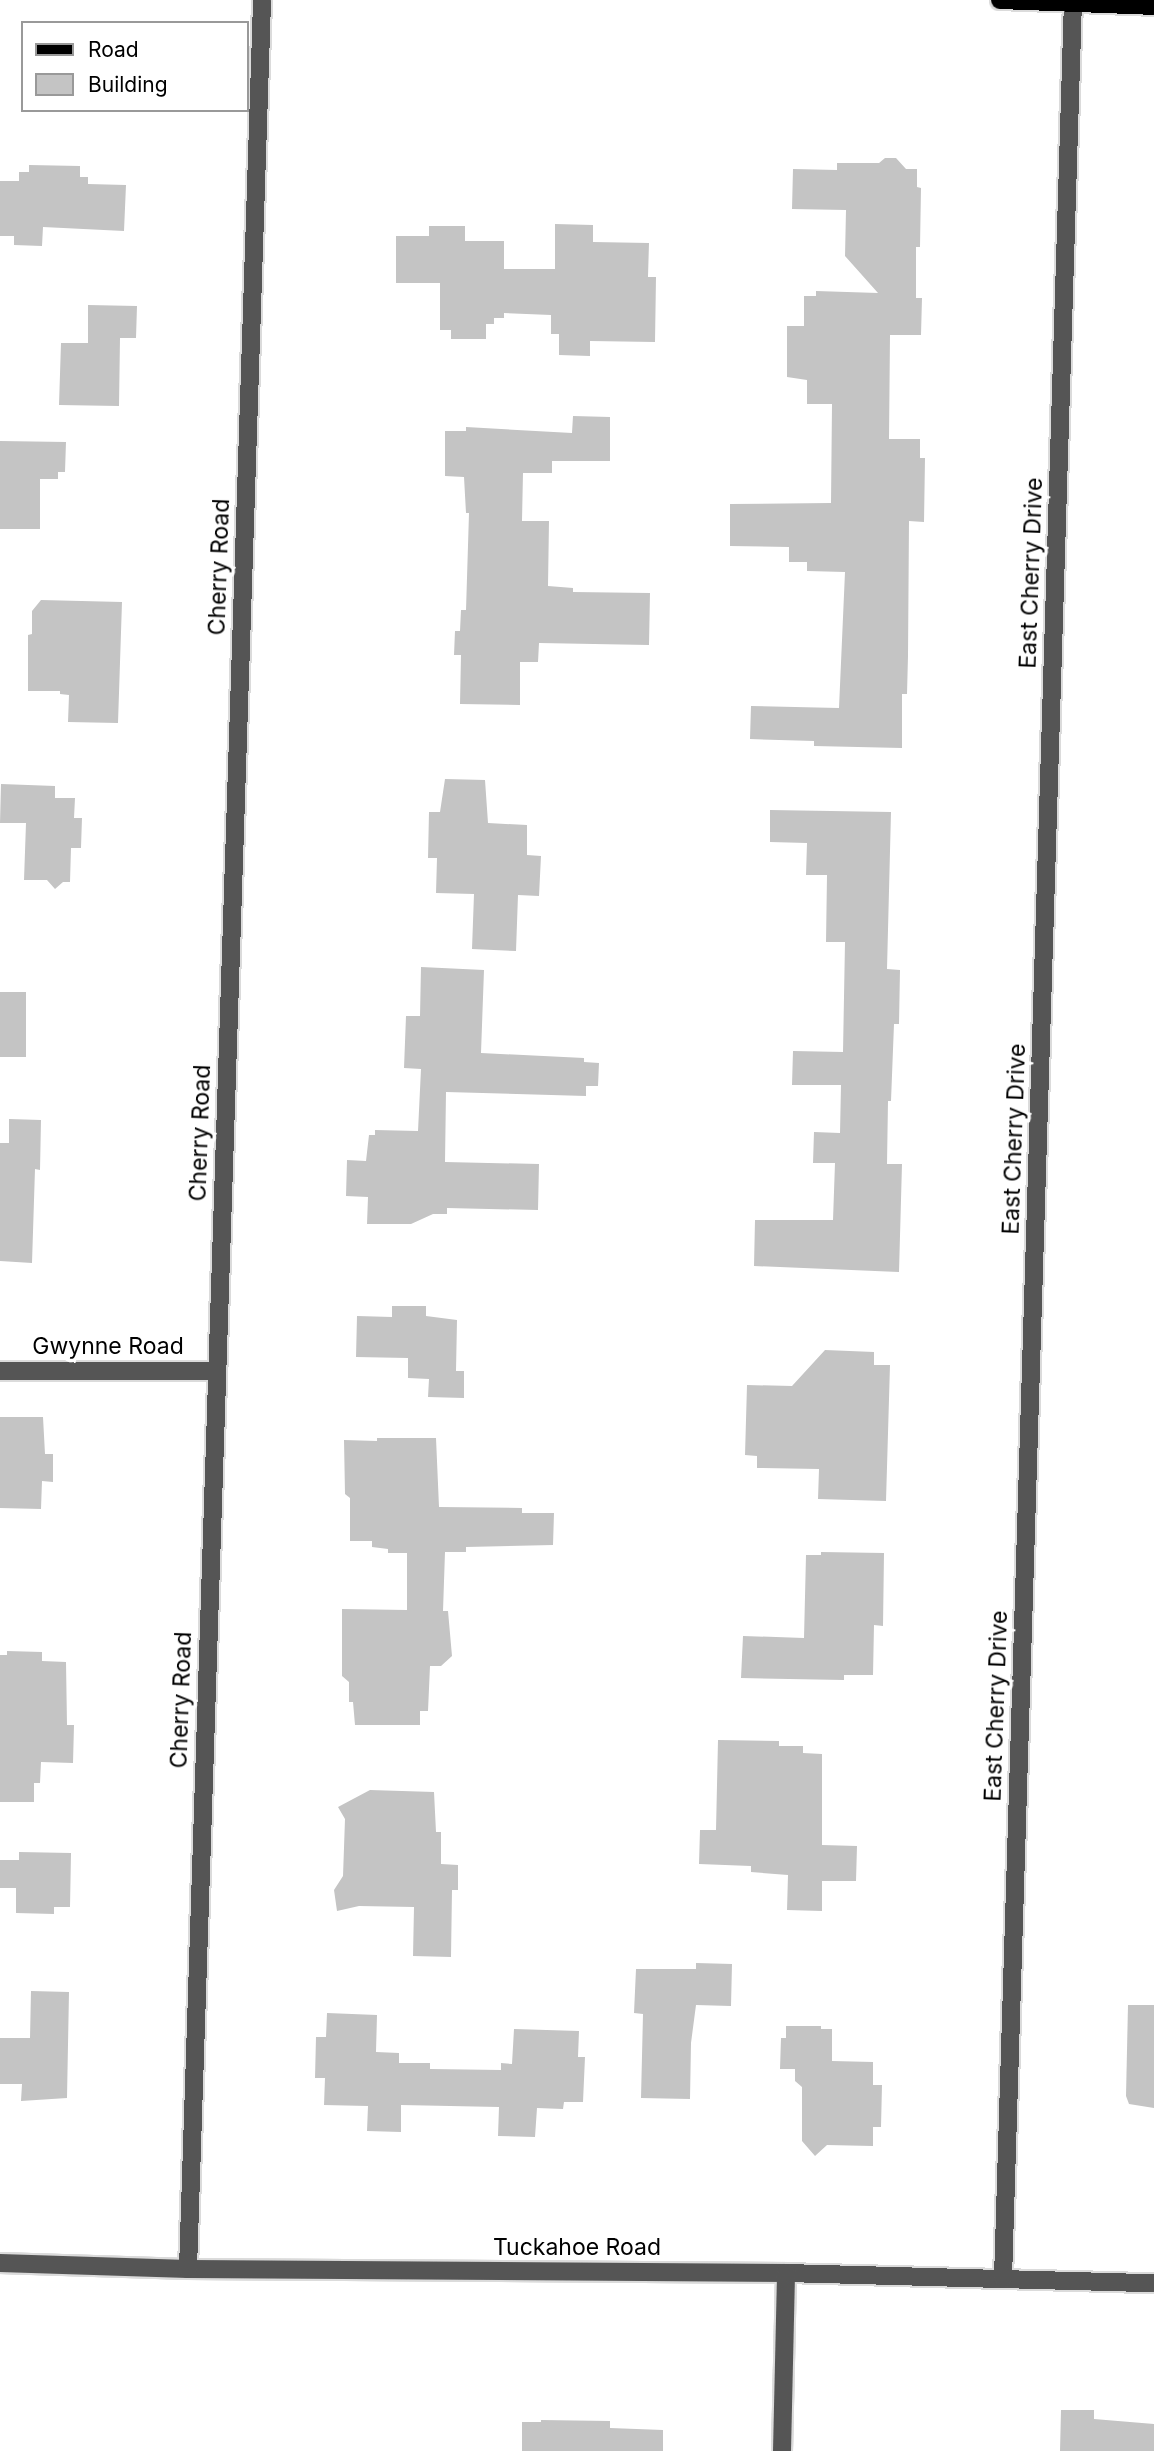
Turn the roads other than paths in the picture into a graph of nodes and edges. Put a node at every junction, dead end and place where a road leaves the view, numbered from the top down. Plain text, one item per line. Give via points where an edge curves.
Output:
1 (262, 0) edge
2 (1000, 0) edge
3 (1073, 2) junction
4 (1154, 6) edge
5 (0, 1371) edge
6 (216, 1371) junction
7 (0, 2263) edge
8 (188, 2269) junction
9 (786, 2273) junction
10 (1003, 2278) junction
11 (1154, 2283) edge
12 (782, 2451) edge

1 - 6 street, Cherry Road
2 - 3 main road
3 - 4 main road
3 - 10 street, East Cherry Drive
5 - 6 street, Gwynne Road
6 - 8 street, Cherry Road
7 - 8 street, Tuckahoe Road
8 - 9 street, Tuckahoe Road
9 - 10 street, Tuckahoe Road
9 - 12 street
10 - 11 street, Tuckahoe Road

